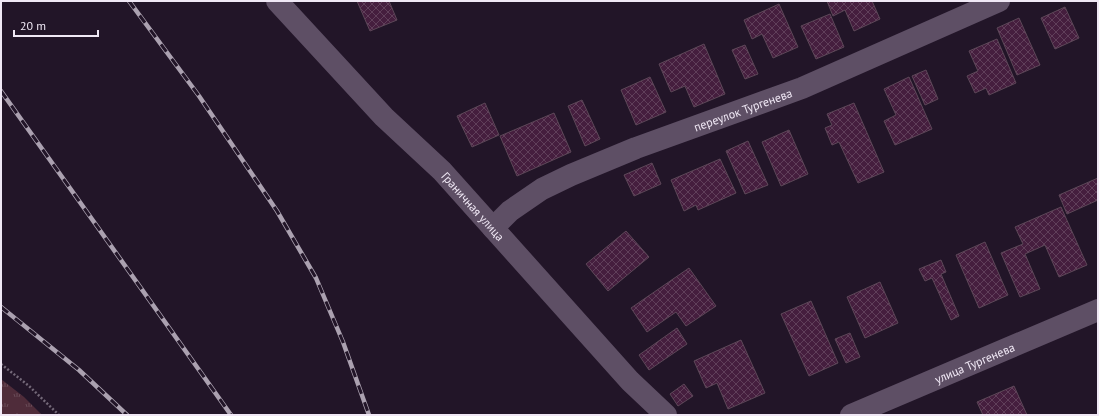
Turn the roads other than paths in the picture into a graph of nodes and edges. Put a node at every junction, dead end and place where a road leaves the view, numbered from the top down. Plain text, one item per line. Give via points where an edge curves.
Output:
1 (277, 1) edge
2 (999, 1) edge
3 (493, 228) junction
4 (1098, 310) edge
5 (666, 415) edge
6 (851, 415) edge

1 - 3 street, Граничная улица via 384,117 442,171
2 - 3 street, переулок Тургенева via 802,88 636,148 571,175 542,189 510,211
3 - 5 street, Граничная улица via 630,381
4 - 6 street, улица Тургенева

